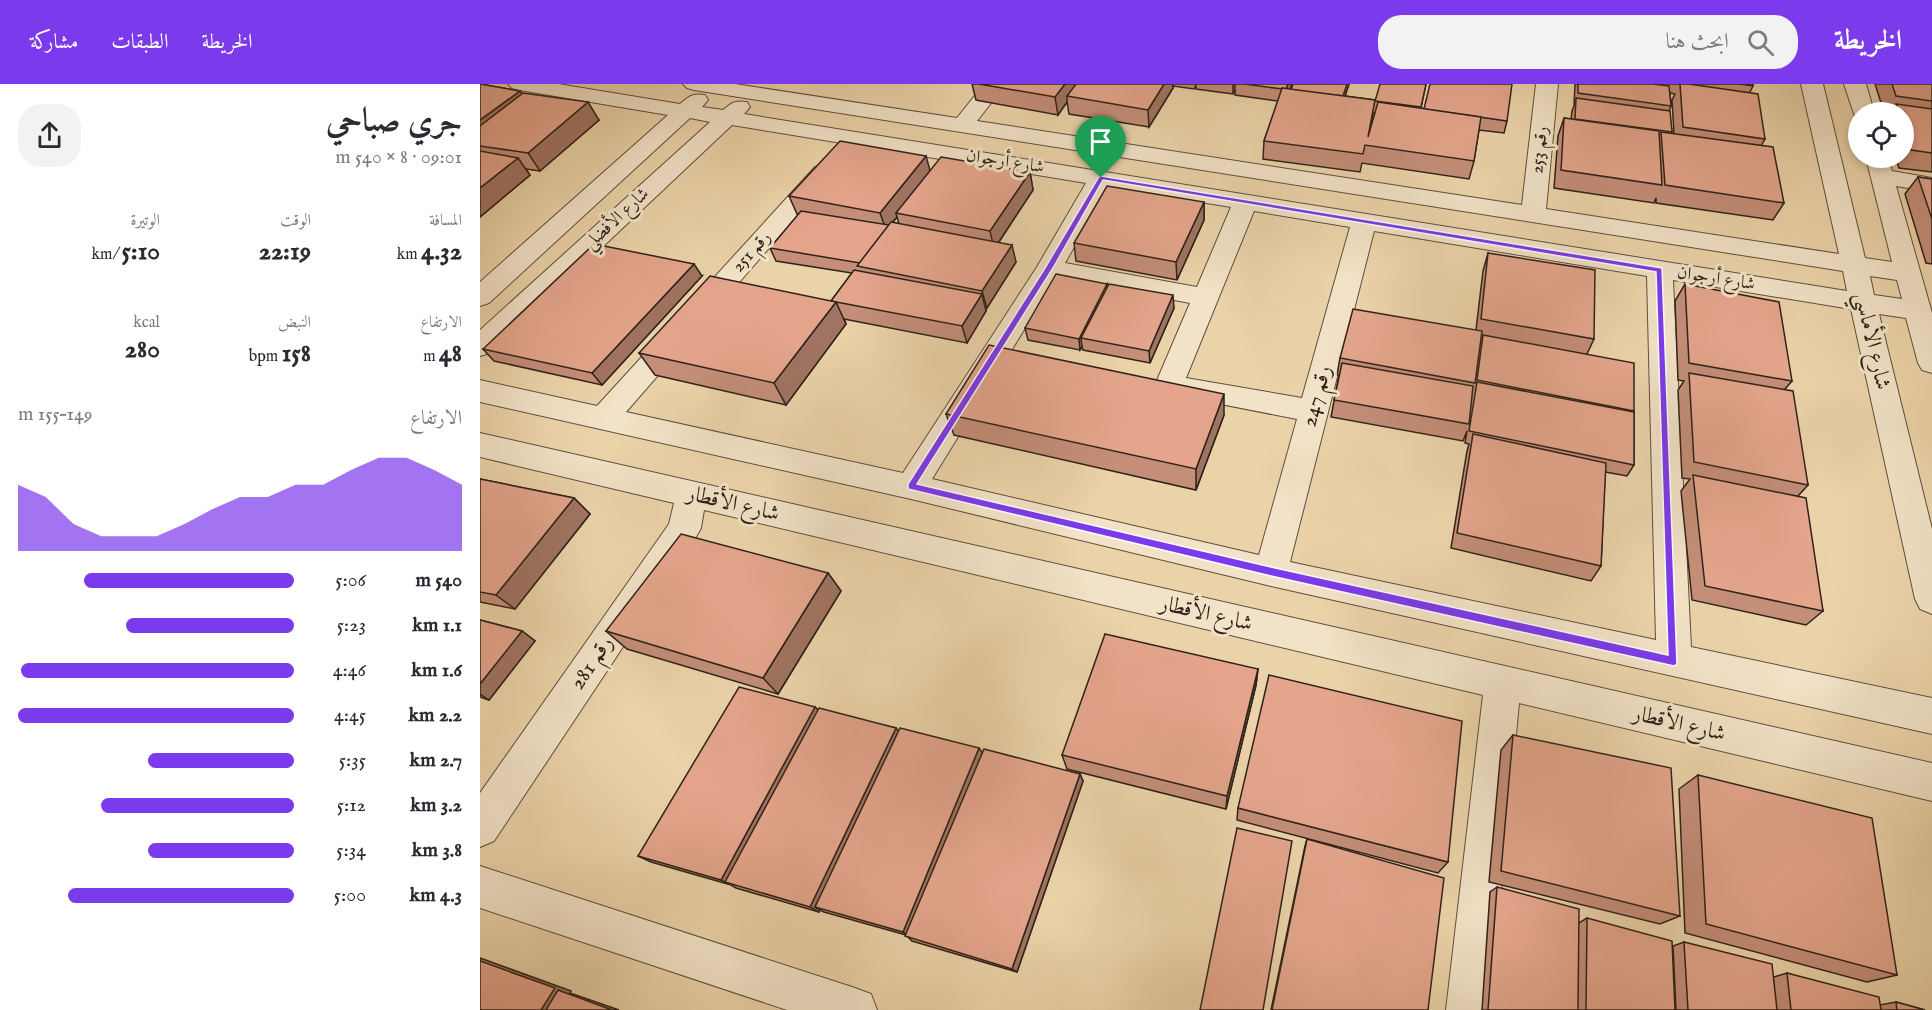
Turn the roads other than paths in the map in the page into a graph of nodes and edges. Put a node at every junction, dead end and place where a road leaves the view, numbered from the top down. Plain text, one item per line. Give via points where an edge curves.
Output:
1 (519, 84) edge
2 (995, 84) edge
3 (1546, 84) edge
4 (1812, 84) edge
5 (1855, 84) edge
6 (703, 85) edge
7 (753, 93) junction
8 (1860, 102) edge
9 (685, 111) junction
10 (727, 118) junction
11 (962, 126) junction
12 (854, 138) junction
13 (1880, 168) edge
14 (1883, 168) edge
15 (1101, 178) junction
16 (1932, 185) edge
17 (1246, 200) junction
18 (1533, 216) junction
19 (1365, 220) junction
20 (1825, 262) junction
21 (1855, 266) junction
22 (1049, 268) junction
23 (1660, 270) junction
24 (1907, 273) junction
25 (480, 297) edge
26 (1206, 297) junction
27 (1831, 297) junction
28 (1863, 302) junction
29 (1918, 311) junction
30 (480, 346) edge
31 (1932, 363) edge
32 (480, 391) edge
33 (1313, 411) junction
34 (603, 419) junction
35 (480, 445) edge
36 (911, 487) junction
37 (691, 494) junction
38 (1271, 572) junction
39 (1932, 599) edge
40 (1674, 661) junction
41 (1503, 683) junction
42 (1932, 716) edge
43 (1932, 782) edge
44 (480, 827) edge
45 (480, 887) edge
46 (855, 1010) edge
47 (1468, 1010) edge

1 - 9 street, شارع أرجوان
2 - 11 street
3 - 18 street, رقم 253
4 - 21 street, شارع الأماسي
5 - 8 street
6 - 7 street, شارع أرجوان
6 - 9 street, شارع الأفضلي
7 - 10 street, شارع الأفضلي
7 - 11 street, شارع أرجوان
9 - 10 street, شارع أرجوان
9 - 25 street, شارع الأفضلي
10 - 12 street, شارع أرجوان
10 - 30 street, شارع الأفضلي
11 - 18 street, شارع أرجوان
12 - 15 street, شارع أرجوان
12 - 34 street, رقم 251
13 - 24 street
14 - 16 street
15 - 17 street, شارع أرجوان
15 - 22 street
17 - 19 street, شارع أرجوان
17 - 26 street
18 - 20 street, شارع أرجوان
19 - 23 street, شارع أرجوان
19 - 33 street, رقم 247
20 - 21 street, شارع أرجوان
20 - 27 street
21 - 24 street, شارع أرجوان
21 - 28 street, شارع الأماسي
22 - 26 street
22 - 36 street via 1004,357
23 - 27 street, شارع أرجوان
23 - 40 street
24 - 29 street
26 - 33 street via 1158,383
27 - 28 street, شارع أرجوان
28 - 29 street, شارع أرجوان
28 - 39 street, شارع الأماسي
29 - 31 street
32 - 34 street
33 - 38 street, رقم 247
34 - 36 street
35 - 37 street, شارع الأقطار
36 - 38 street
37 - 41 street, شارع الأقطار
37 - 44 street, رقم 281 via 685,528
38 - 40 street
40 - 42 street
41 - 43 street, شارع الأقطار
41 - 47 street
45 - 46 street

